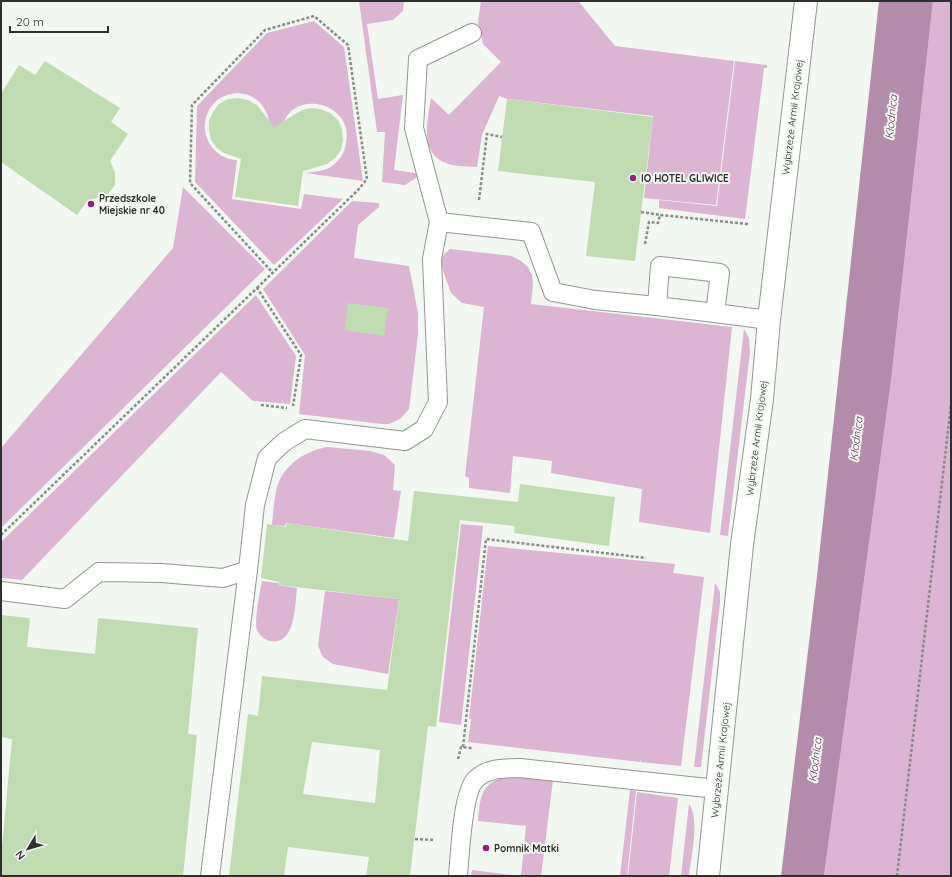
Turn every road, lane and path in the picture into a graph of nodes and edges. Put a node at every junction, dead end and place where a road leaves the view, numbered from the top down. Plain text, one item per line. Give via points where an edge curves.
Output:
1 (806, 1) edge
2 (472, 33) dead end
3 (502, 137) dead end
4 (641, 212) dead end
5 (660, 215) dead end
6 (439, 222) junction
7 (476, 226) junction
8 (273, 273) junction
9 (257, 288) junction
10 (657, 306) junction
11 (716, 313) junction
12 (769, 320) junction
13 (951, 404) edge
14 (293, 409) dead end
15 (1, 535) edge
16 (646, 558) dead end
17 (248, 570) junction
18 (1, 591) edge
19 (463, 747) dead end
20 (717, 790) junction
21 (415, 838) dead end
22 (435, 840) dead end
23 (210, 876) edge
24 (458, 876) edge
25 (708, 876) edge
26 (897, 876) edge

1 - 12 street, Wybrzeże Armii Krajowej
2 - 6 lane via 418,59 414,128
3 - 7 path via 487,134
4 - 5 path
6 - 7 lane
6 - 17 lane via 432,258 438,402 424,429 405,441 305,428 284,442 267,458 255,506
7 - 10 lane via 531,232 553,292 595,300
8 - 8 path via 367,179 348,45 314,16 265,30 192,105 190,183
8 - 9 path
9 - 14 path via 301,355
9 - 15 path
10 - 11 lane
10 - 11 lane via 660,266 712,272 720,273
11 - 12 lane
12 - 20 street, Wybrzeże Armii Krajowej via 762,399 742,545
13 - 26 path
16 - 19 path via 486,539
17 - 18 lane via 222,578 162,573 99,572 65,599
17 - 23 lane
20 - 24 lane via 520,768 499,768 474,780 468,794
20 - 25 street, Wybrzeże Armii Krajowej
21 - 22 path

